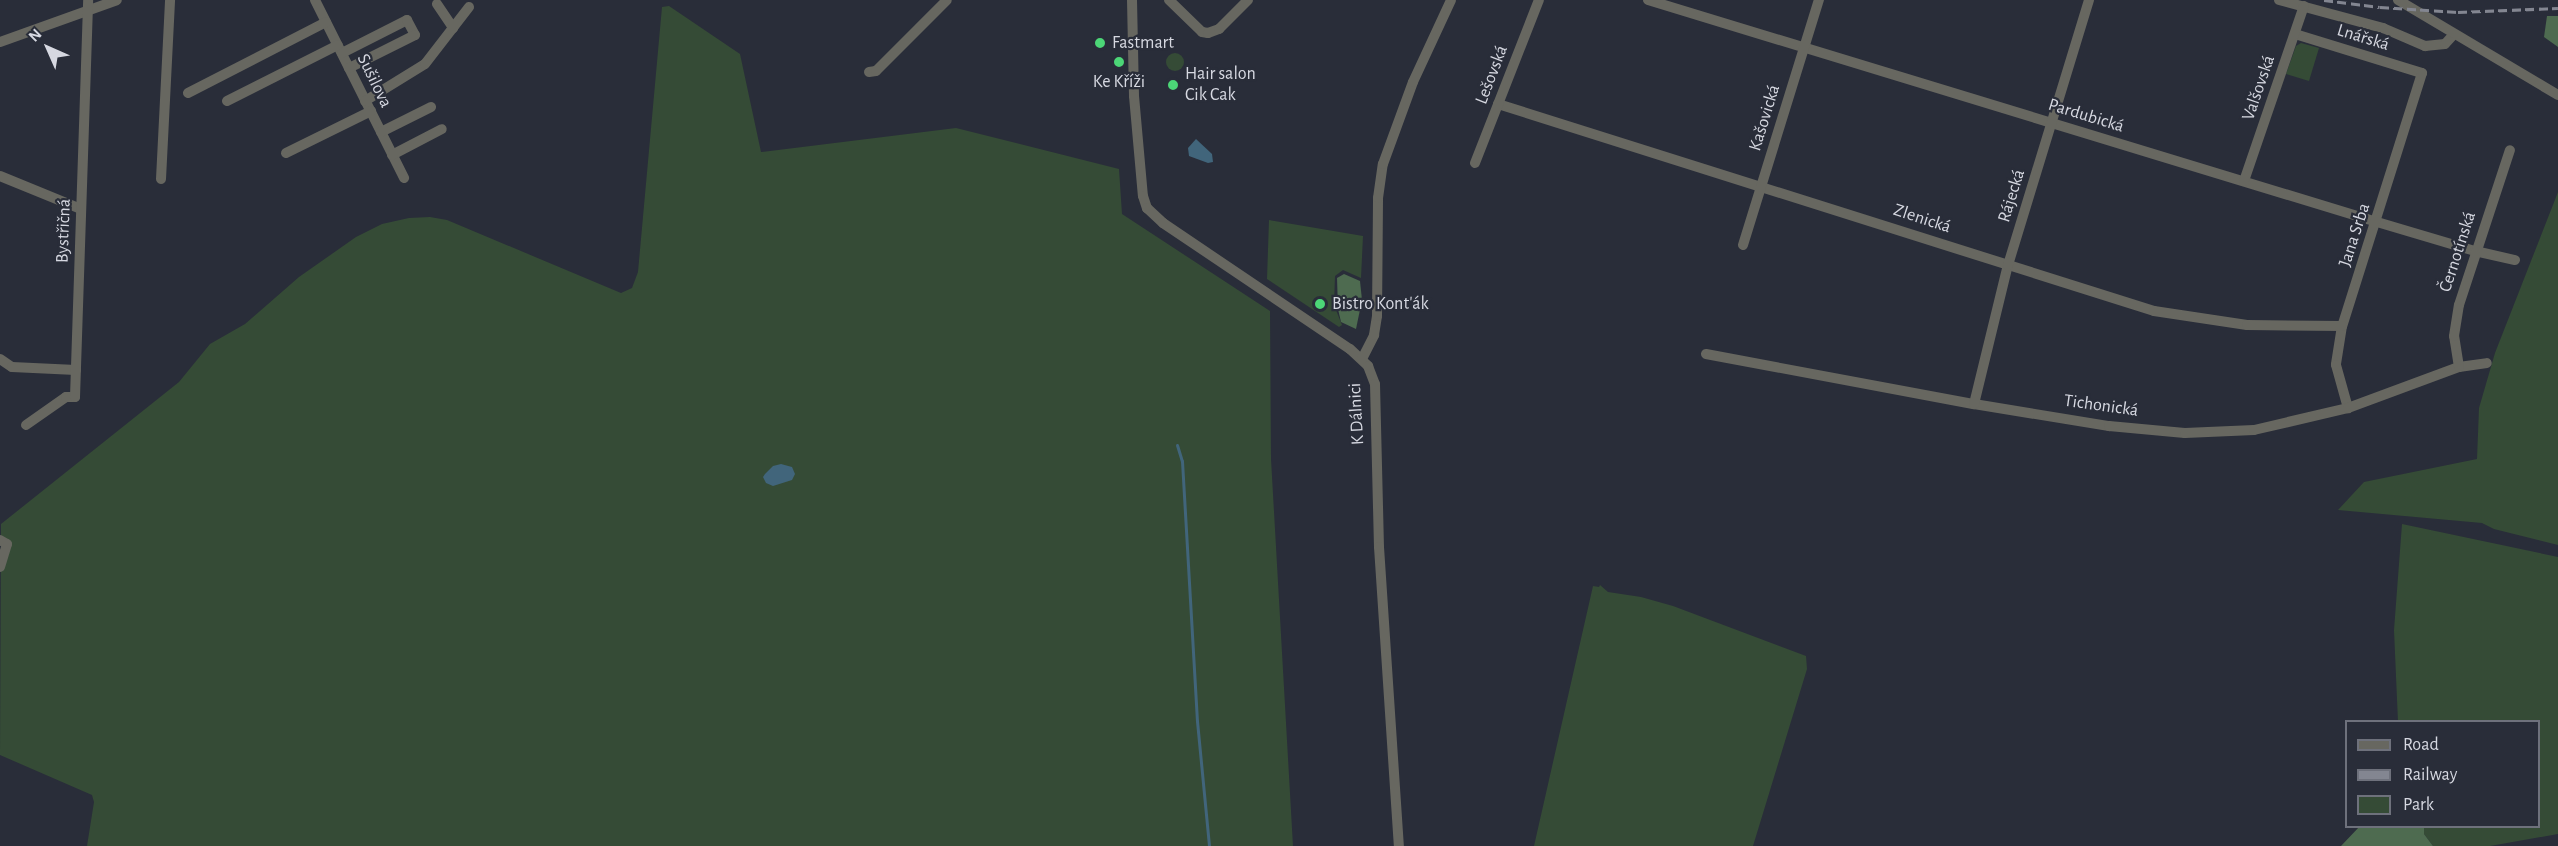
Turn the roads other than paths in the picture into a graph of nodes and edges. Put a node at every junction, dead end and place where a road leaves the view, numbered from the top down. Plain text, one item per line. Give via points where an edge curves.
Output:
1 (117, 0) edge
2 (170, 0) edge
3 (315, 0) edge
4 (947, 0) edge
5 (1132, 0) edge
6 (1248, 0) edge
7 (1451, 0) edge
8 (1539, 0) edge
9 (1648, 0) edge
10 (1819, 0) edge
11 (2089, 0) edge
12 (2279, 0) edge
13 (2398, 0) edge
14 (1172, 3) edge
15 (437, 4) dead end
16 (88, 5) edge
17 (2304, 6) junction
18 (469, 7) dead end
19 (326, 22) junction
20 (453, 28) junction
21 (2295, 34) junction
22 (2453, 35) junction
23 (0, 42) edge
24 (1804, 48) junction
25 (340, 49) junction
26 (349, 68) junction
27 (869, 72) dead end
28 (2422, 73) joint
29 (188, 93) dead end
30 (2558, 95) edge
31 (227, 101) dead end
32 (365, 101) junction
33 (1498, 104) junction
34 (431, 107) dead end
35 (370, 111) junction
36 (2053, 123) junction
37 (442, 129) dead end
38 (381, 132) junction
39 (2510, 150) dead end
40 (286, 153) dead end
41 (392, 155) junction
42 (1475, 163) dead end
43 (0, 176) edge
44 (404, 178) dead end
45 (161, 179) dead end
46 (2244, 182) junction
47 (1761, 185) junction
48 (81, 208) junction
49 (2377, 222) junction
50 (1743, 245) dead end
51 (2475, 251) junction
52 (2515, 260) dead end
53 (2008, 265) junction
54 (2342, 326) junction
55 (1706, 354) dead end
56 (0, 359) edge
57 (1362, 359) junction
58 (2487, 363) dead end
59 (2459, 367) junction
60 (76, 370) junction
61 (1974, 404) junction
62 (2348, 408) junction
63 (26, 425) dead end
64 (4, 542) edge
65 (0, 567) edge
66 (1399, 846) edge

1 - 16 street
2 - 45 street
3 - 19 street, Sušilova
4 - 27 street via 876,71
5 - 57 street via 1134,96 1147,208 1163,223
6 - 14 street via 1219,29 1208,33 1202,32
7 - 57 street, K Dálnici via 1413,82 1383,164 1378,198 1377,316 1374,335
8 - 33 street, Lešovská
9 - 24 street, Pardubická
10 - 24 street, Kašovická
11 - 36 street, Rájecká
12 - 17 street, Lnářská
13 - 22 street
15 - 20 street
16 - 23 street
16 - 48 street, Bystřičná
17 - 21 street, Valšovská
17 - 22 street, Lnářská via 2384,28 2425,46 2445,44
18 - 20 street
19 - 25 street, Sušilova
19 - 29 street
20 - 32 street via 417,72
21 - 28 street, Lnářská
21 - 46 street, Valšovská
22 - 30 street
24 - 36 street, Pardubická
24 - 47 street, Kašovická
25 - 26 street, Sušilova
25 - 26 street via 407,20 415,35
25 - 31 street
26 - 32 street, Sušilova
28 - 49 street, Jana Srba
32 - 35 street, Sušilova
33 - 42 street, Lešovská
33 - 47 street, Zlenická
34 - 38 street
35 - 38 street, Sušilova
35 - 40 street
36 - 46 street, Pardubická
36 - 53 street, Rájecká
37 - 41 street
38 - 41 street, Sušilova
39 - 51 street, Černotínská
41 - 44 street, Sušilova
43 - 48 street
46 - 49 street, Pardubická
47 - 50 street, Kašovická
47 - 53 street, Zlenická
48 - 60 street, Bystřičná
49 - 51 street, Pardubická
49 - 54 street, Jana Srba
51 - 52 street, Pardubická
51 - 59 street, Černotínská via 2454,336
53 - 54 street, Zlenická via 2154,311 2247,325
53 - 61 street, Rájecká
54 - 62 street, Jana Srba via 2336,365
55 - 61 street, Tichonická
56 - 60 street via 12,367
57 - 66 street, K Dálnici via 1372,375 1376,395 1379,547
58 - 59 street, Tichonická
59 - 62 street, Tichonická
60 - 63 street, Bystřičná via 75,397 66,397
61 - 62 street, Tichonická via 2109,426 2185,433 2254,430
64 - 65 street

